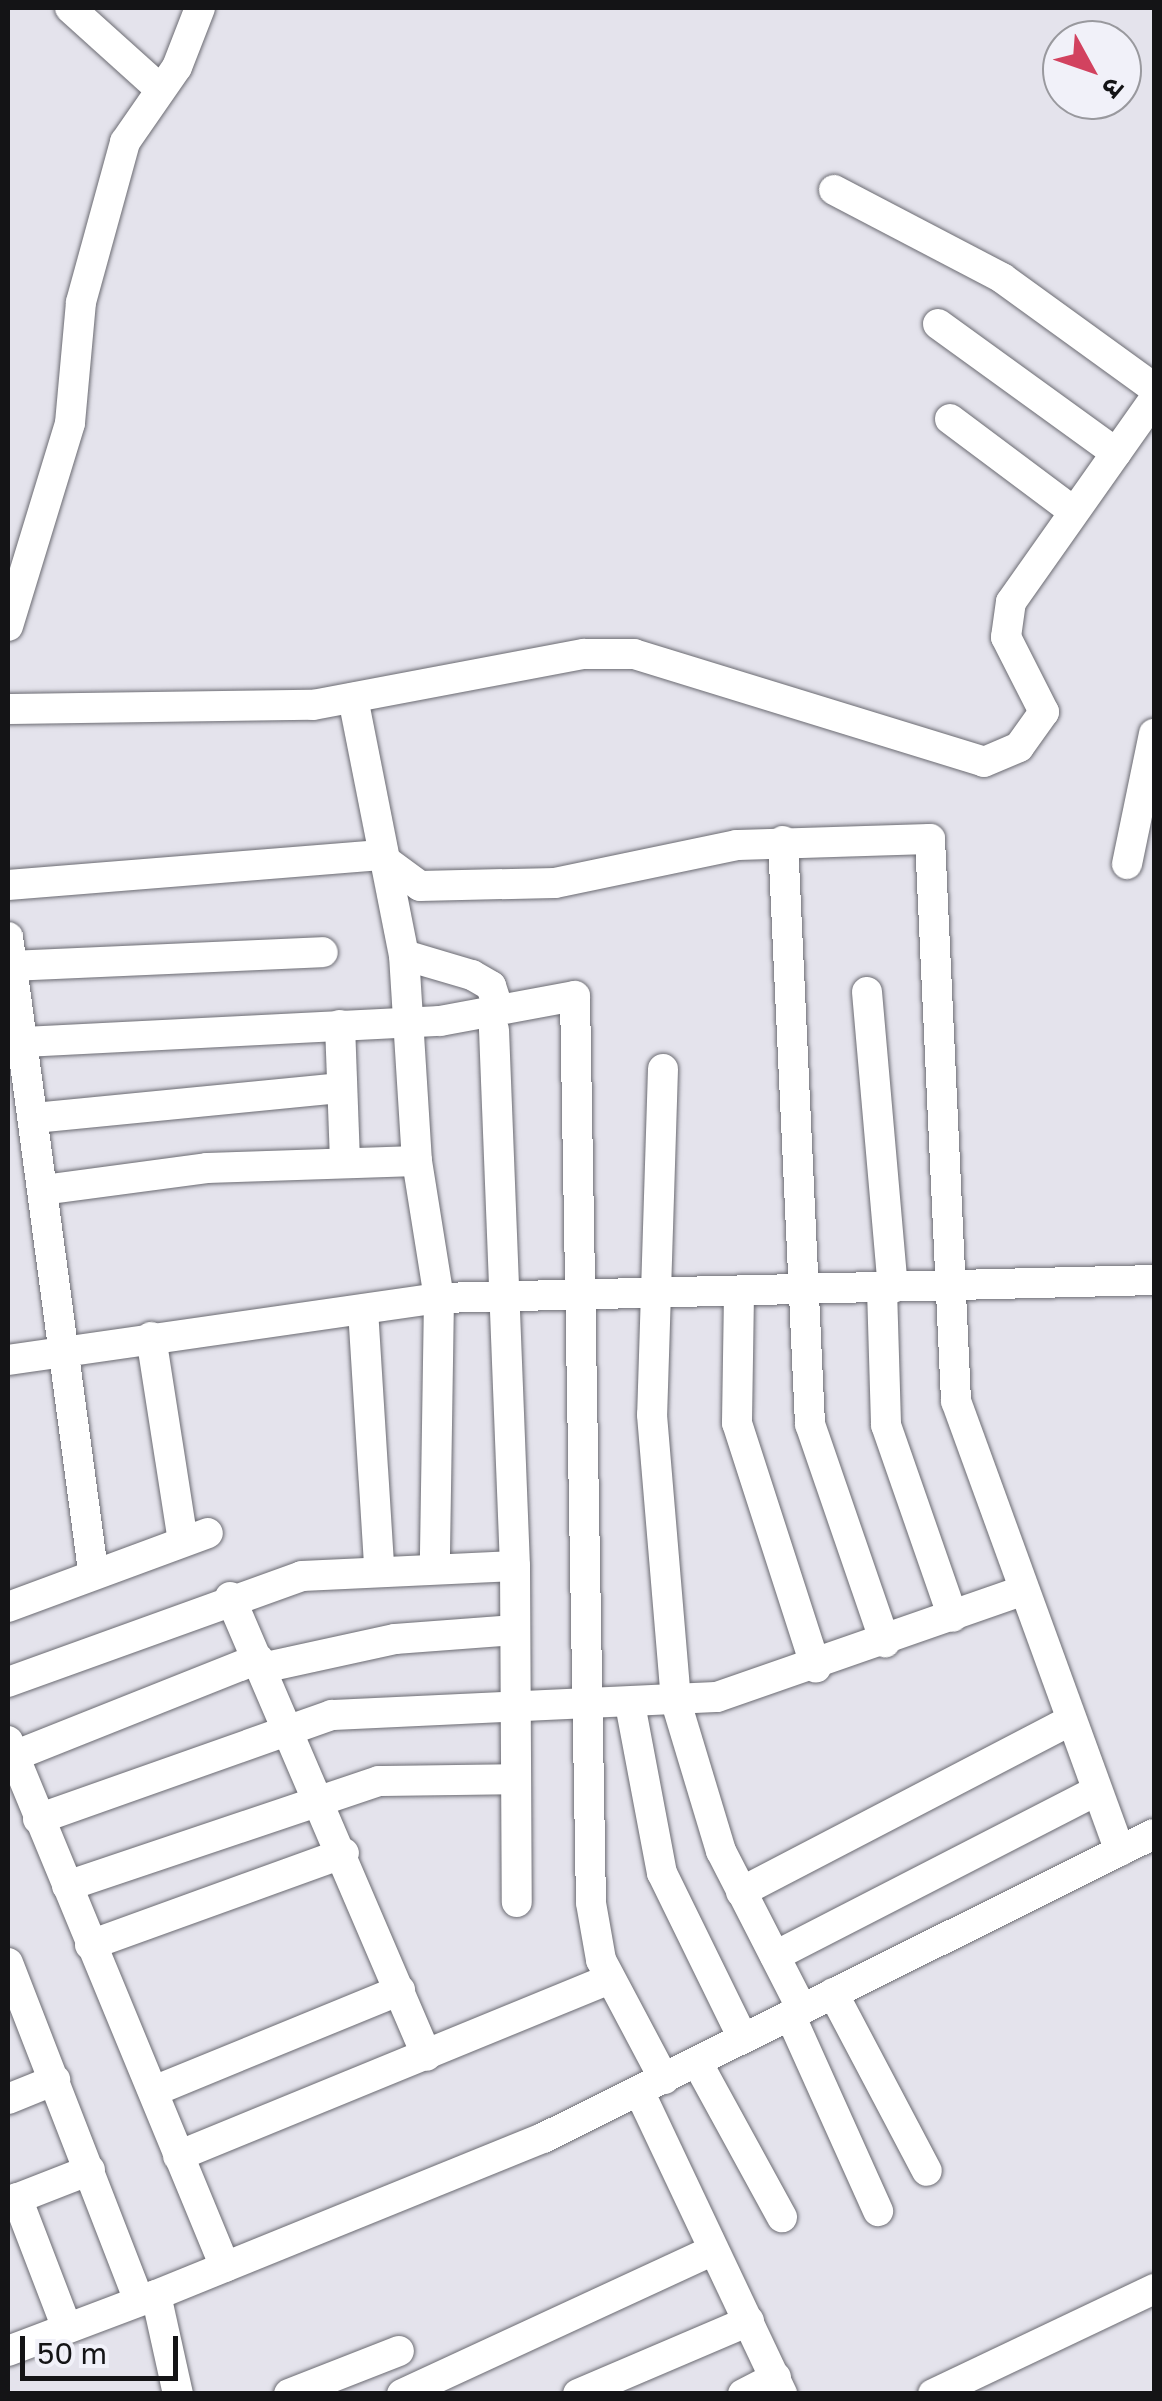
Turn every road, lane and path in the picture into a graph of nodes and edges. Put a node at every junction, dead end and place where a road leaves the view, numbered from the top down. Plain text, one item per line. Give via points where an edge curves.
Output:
1 (70, 8) edge
2 (200, 8) edge
3 (160, 90) junction
4 (834, 190) dead end
5 (938, 324) dead end
6 (1154, 388) edge
7 (1154, 399) edge
8 (950, 419) dead end
9 (1116, 453) junction
10 (1073, 511) junction
11 (8, 626) edge
12 (353, 698) junction
13 (8, 708) edge
14 (1154, 734) edge
15 (784, 841) junction
16 (378, 855) junction
17 (1127, 864) dead end
18 (8, 885) edge
19 (323, 952) dead end
20 (404, 955) junction
21 (10, 956) edge
22 (867, 992) dead end
23 (412, 1019) junction
24 (496, 1020) junction
25 (340, 1025) junction
26 (24, 1042) junction
27 (663, 1069) dead end
28 (340, 1088) junction
29 (34, 1118) junction
30 (345, 1160) junction
31 (417, 1161) junction
32 (44, 1190) junction
33 (1154, 1280) edge
34 (956, 1286) junction
35 (888, 1288) junction
36 (660, 1291) junction
37 (576, 1292) junction
38 (808, 1292) junction
39 (739, 1294) junction
40 (504, 1296) junction
41 (439, 1298) junction
42 (363, 1310) junction
43 (150, 1337) junction
44 (66, 1350) junction
45 (8, 1360) edge
46 (436, 1564) junction
47 (379, 1566) junction
48 (515, 1566) junction
49 (93, 1571) junction
50 (1018, 1592) junction
51 (230, 1596) junction
52 (8, 1607) edge
53 (952, 1617) junction
54 (515, 1630) junction
55 (885, 1642) junction
56 (260, 1664) junction
57 (816, 1668) junction
58 (8, 1682) edge
59 (676, 1702) junction
60 (586, 1704) junction
61 (630, 1704) junction
62 (514, 1705) junction
63 (1068, 1722) junction
64 (290, 1729) junction
65 (11, 1749) edge
66 (515, 1779) junction
67 (1096, 1791) junction
68 (321, 1798) junction
69 (38, 1819) junction
70 (1154, 1834) edge
71 (1120, 1851) junction
72 (344, 1853) junction
73 (67, 1886) junction
74 (742, 1892) junction
75 (517, 1902) dead end
76 (90, 1945) junction
77 (775, 1956) junction
78 (8, 1963) edge
79 (610, 1979) junction
80 (400, 1990) junction
81 (832, 1993) junction
82 (796, 2012) junction
83 (743, 2038) junction
84 (428, 2056) junction
85 (697, 2062) junction
86 (55, 2080) junction
87 (652, 2085) junction
88 (154, 2092) junction
89 (8, 2099) edge
90 (178, 2156) junction
91 (90, 2170) junction
92 (927, 2171) dead end
93 (12, 2200) edge
94 (878, 2212) dead end
95 (782, 2217) dead end
96 (713, 2250) junction
97 (225, 2267) junction
98 (1154, 2289) edge
99 (147, 2298) junction
100 (748, 2321) junction
101 (67, 2328) junction
102 (8, 2351) edge
103 (399, 2351) dead end
104 (779, 2385) edge
105 (178, 2394) edge
106 (289, 2394) edge
107 (402, 2394) edge
108 (578, 2394) edge
109 (743, 2394) edge
110 (932, 2394) edge

1 - 3 street
2 - 3 street
3 - 11 street via 116,172 81,302 79,386
4 - 6 street via 1002,278
5 - 9 street
7 - 9 street
8 - 10 street
9 - 10 street
10 - 12 street via 1005,620 1044,712 1019,747 984,762 634,654 584,654
12 - 13 street
12 - 16 street
14 - 17 street
15 - 16 street via 555,883 420,886
15 - 34 street via 930,839
15 - 38 street
16 - 18 street
16 - 20 street
19 - 21 street
20 - 23 street
20 - 24 street via 491,986
21 - 26 street
22 - 35 street
23 - 24 street
23 - 25 street
23 - 31 street
24 - 37 street via 575,996
24 - 40 street
25 - 26 street
25 - 28 street
26 - 29 street
27 - 36 street
28 - 29 street
28 - 30 street
29 - 32 street
30 - 31 street
30 - 32 street
31 - 41 street
32 - 44 street
33 - 34 street
34 - 35 street
34 - 50 street via 956,1402
35 - 38 street
35 - 53 street via 886,1425
36 - 37 street
36 - 39 street
36 - 59 street via 656,1520
37 - 40 street
37 - 60 street
38 - 39 street
38 - 55 street via 819,1467
39 - 57 street via 737,1423
40 - 41 street
40 - 48 street
41 - 42 street
41 - 46 street
42 - 43 street
42 - 47 street
43 - 44 street
43 - 49 street via 195,1537
44 - 45 street
44 - 49 street
46 - 47 street
46 - 48 street
47 - 51 street
48 - 54 street
49 - 52 street
50 - 53 street
50 - 63 street
51 - 56 street
51 - 58 street
53 - 55 street
54 - 56 street via 395,1639
54 - 62 street
55 - 57 street
56 - 64 street
56 - 65 street
57 - 59 street
59 - 61 street
59 - 74 street via 698,1794
60 - 61 street
60 - 62 street
60 - 79 street via 591,1902
61 - 83 street via 662,1873
62 - 64 street via 368,1708
62 - 66 street
63 - 67 street
63 - 74 street
64 - 68 street
64 - 69 street
65 - 69 street
66 - 68 street via 379,1781
66 - 75 street
67 - 71 street
67 - 77 street
68 - 72 street
68 - 73 street
69 - 73 street
70 - 71 street
71 - 81 street
72 - 76 street
72 - 80 street
73 - 76 street
74 - 77 street
76 - 88 street
77 - 82 street
78 - 86 street
79 - 84 street
79 - 87 street
80 - 84 street
80 - 88 street
81 - 82 street
81 - 92 street
82 - 83 street
82 - 94 street
83 - 85 street
84 - 90 street
85 - 87 street
85 - 95 street
86 - 89 street
86 - 91 street
87 - 96 street
87 - 97 street
88 - 90 street
90 - 97 street
91 - 93 street
91 - 99 street
93 - 101 street
96 - 100 street
96 - 107 street
97 - 99 street
98 - 110 street
99 - 101 street
99 - 105 street
100 - 104 street
100 - 108 street
101 - 102 street
103 - 106 street
104 - 109 street

